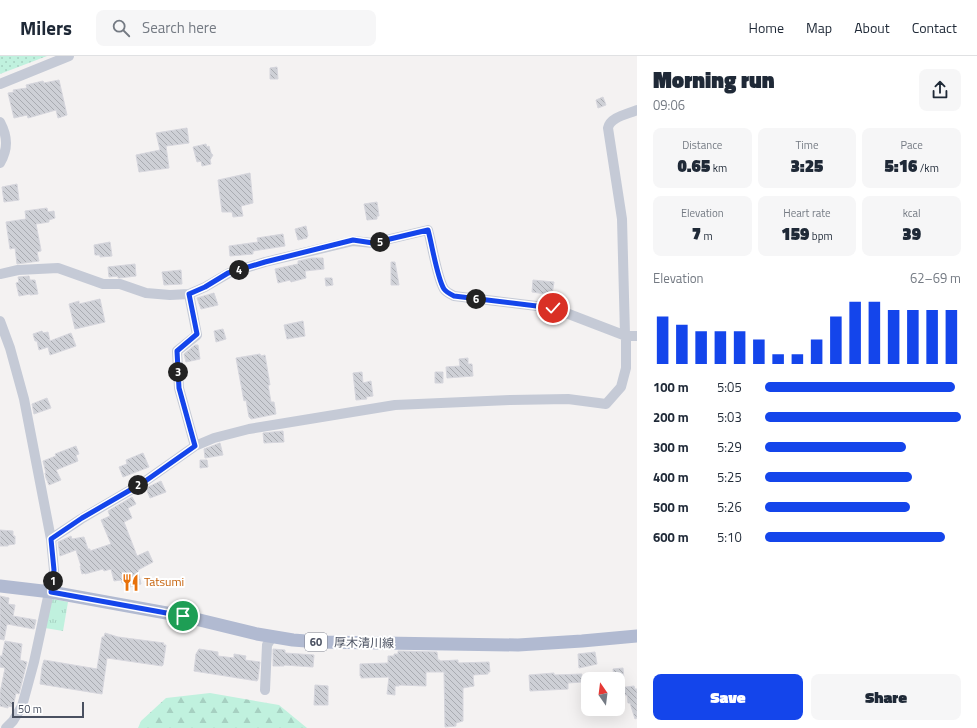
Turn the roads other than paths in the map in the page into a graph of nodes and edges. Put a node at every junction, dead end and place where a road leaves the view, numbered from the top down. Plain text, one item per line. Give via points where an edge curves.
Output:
1 (69, 56) edge
2 (0, 84) edge
3 (637, 110) edge
4 (0, 122) edge
5 (0, 163) edge
6 (0, 274) edge
7 (189, 294) junction
8 (0, 321) edge
9 (626, 335) junction
10 (637, 336) edge
11 (195, 446) junction
12 (51, 539) junction
13 (0, 586) edge
14 (51, 592) junction
15 (637, 636) edge
16 (272, 637) junction
17 (265, 690) dead end
18 (6, 728) edge

1 - 2 street
3 - 9 street via 612,121 608,128 622,218
4 - 5 street via 6,135 4,156
6 - 7 street via 18,270 58,268 103,284 120,284 146,293
7 - 9 street via 228,273 265,262 353,240 373,243 428,230 440,280 449,294 553,308
7 - 11 street via 197,334 177,351 179,388
8 - 12 street via 24,399
9 - 10 street
9 - 11 street via 626,368 621,387 606,404 568,399 395,405 249,429
11 - 12 street via 144,482
12 - 14 street via 54,570
13 - 14 main road, 厚木清川線 / 60
14 - 16 main road, 厚木清川線 / 60 via 183,616
14 - 18 street via 22,706
15 - 16 main road, 厚木清川線 / 60 via 518,645 319,642
16 - 17 street via 267,645

